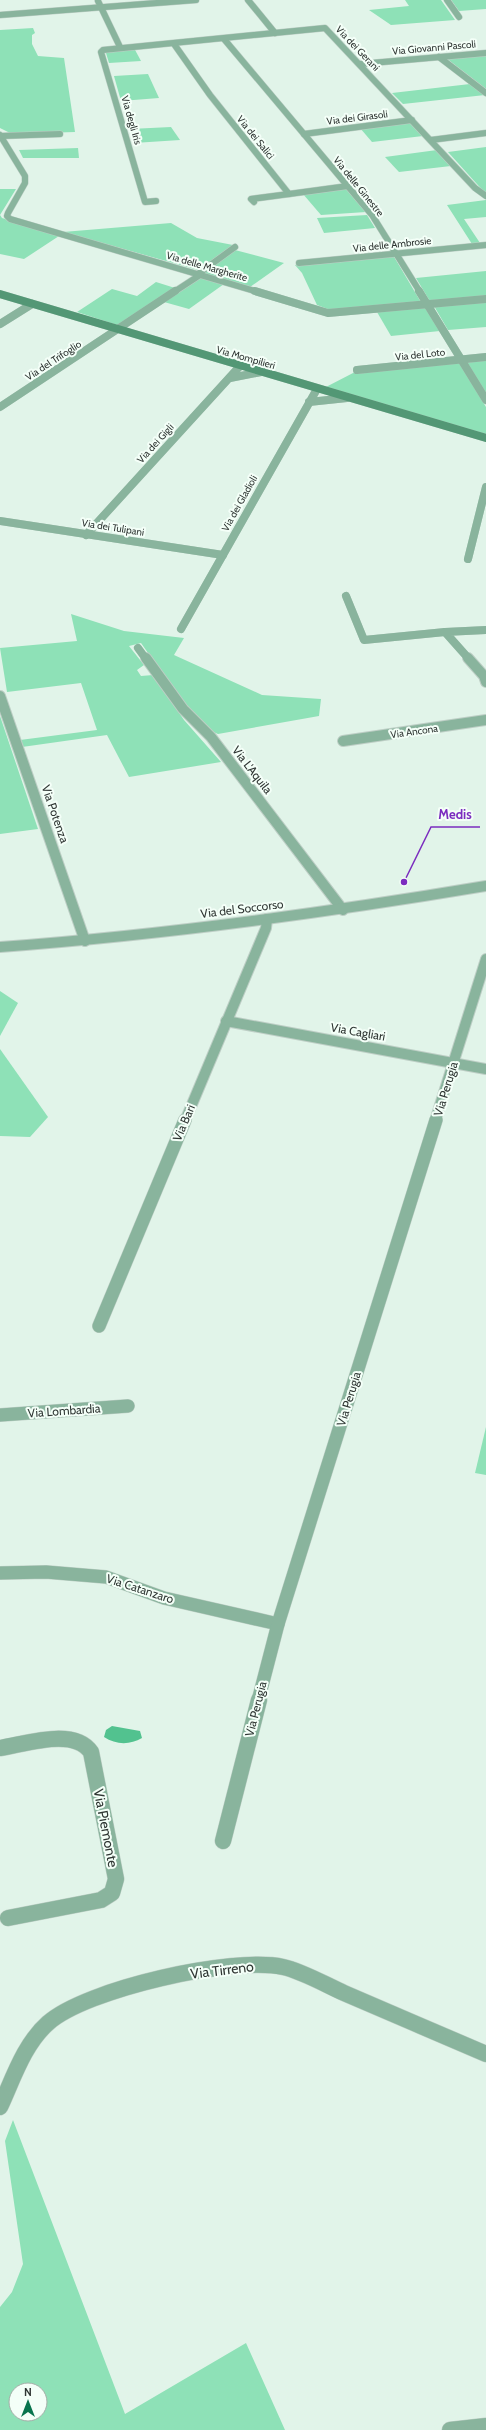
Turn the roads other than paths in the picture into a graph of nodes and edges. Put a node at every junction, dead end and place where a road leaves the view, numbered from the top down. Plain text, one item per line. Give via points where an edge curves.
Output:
1 (98, 0) edge
2 (196, 0) edge
3 (248, 0) edge
4 (447, 0) edge
5 (101, 7) junction
6 (0, 15) edge
7 (459, 17) dead end
8 (274, 33) junction
9 (224, 39) junction
10 (174, 44) junction
11 (120, 48) junction
12 (486, 53) edge
13 (439, 57) junction
14 (360, 64) junction
15 (486, 93) edge
16 (412, 120) junction
17 (486, 133) edge
18 (60, 134) dead end
19 (304, 134) junction
20 (0, 135) edge
21 (431, 140) junction
22 (3, 144) edge
23 (348, 186) junction
24 (289, 194) junction
25 (486, 196) edge
26 (156, 201) dead end
27 (254, 202) dead end
28 (486, 245) edge
29 (235, 247) dead end
30 (395, 254) junction
31 (299, 263) dead end
32 (199, 274) junction
33 (0, 294) edge
34 (486, 299) edge
35 (32, 304) junction
36 (426, 305) junction
37 (0, 324) edge
38 (117, 329) junction
39 (486, 357) edge
40 (462, 360) junction
41 (240, 366) junction
42 (356, 370) dead end
43 (261, 372) junction
44 (230, 378) junction
45 (317, 389) junction
46 (347, 398) junction
47 (486, 400) edge
48 (309, 402) junction
49 (0, 407) edge
50 (486, 438) edge
51 (486, 487) edge
52 (0, 521) edge
53 (86, 535) junction
54 (223, 555) junction
55 (468, 559) dead end
56 (346, 596) dead end
57 (181, 629) dead end
58 (486, 630) edge
59 (445, 632) junction
60 (138, 648) dead end
61 (486, 682) edge
62 (0, 696) edge
63 (486, 720) edge
64 (343, 741) dead end
65 (486, 886) edge
66 (343, 910) junction
67 (266, 919) junction
68 (85, 941) junction
69 (0, 947) edge
70 (486, 959) edge
71 (226, 1021) junction
72 (454, 1063) junction
73 (486, 1069) edge
74 (99, 1326) dead end
75 (128, 1406) dead end
76 (0, 1415) edge
77 (0, 1573) edge
78 (278, 1624) junction
79 (0, 1748) edge
80 (223, 1841) dead end
81 (8, 1918) dead end
82 (486, 2054) edge
83 (0, 2107) edge
84 (486, 2426) edge
85 (450, 2430) edge

1 - 5 street
2 - 5 street
3 - 8 street
4 - 7 street
5 - 6 street
5 - 11 street
8 - 9 street, Via dei Gerani
8 - 14 street, Via dei Gerani via 325,28
9 - 10 street, Via dei Gerani
9 - 19 street, Via delle Ginestre
10 - 11 street, Via dei Gerani
10 - 24 street, Via dei Salici via 210,95
11 - 26 street, Via degli Iris via 101,52 146,202
12 - 13 street, Via Giovanni Pascoli
13 - 14 street, Via Giovanni Pascoli
13 - 15 street
14 - 16 street, Via dei Gerani
16 - 19 street, Via dei Girasoli
16 - 21 street, Via dei Gerani
17 - 21 street
18 - 20 street
19 - 23 street, Via delle Ginestre
20 - 22 street
21 - 25 street, Via dei Gerani via 475,188
22 - 32 street, Via delle Margherite via 25,176 25,184 8,213 10,219
23 - 24 street
23 - 30 street, Via delle Ginestre via 372,215
24 - 27 street via 252,199
28 - 30 street, Via delle Ambrosie
29 - 32 street, Via del Trifoglio
30 - 31 street, Via delle Ambrosie
30 - 36 street, Via delle Ginestre
32 - 36 street, Via delle Margherite via 337,314
32 - 38 street, Via del Trifoglio
33 - 35 street, Via Mompilieri
34 - 36 street, Via delle Margherite
35 - 37 street
35 - 38 street, Via Mompilieri
36 - 40 street, Via delle Ginestre
38 - 41 street, Via Mompilieri
38 - 49 street, Via del Trifoglio
39 - 40 street, Via del Loto
40 - 42 street, Via del Loto
40 - 47 street, Via delle Ginestre
41 - 43 street, Via Mompilieri
41 - 44 street, Via dei Gigli
43 - 44 street
43 - 45 street, Via Mompilieri
44 - 53 street, Via dei Gigli
45 - 46 street, Via Mompilieri
45 - 48 street, Via dei Gladioli
46 - 48 street
46 - 50 street, Via Mompilieri
48 - 54 street, Via dei Gladioli
51 - 55 street
52 - 53 street, Via dei Tulipani
53 - 54 street, Via dei Tulipani
54 - 57 street, Via dei Gladioli
56 - 59 street via 364,640
58 - 59 street
59 - 61 street via 484,676
60 - 66 street, Via L'Aquila via 183,709 211,738
62 - 68 street, Via Potenza
63 - 64 street, Via Ancona
65 - 66 street, Via del Soccorso
66 - 67 street, Via del Soccorso
67 - 68 street, Via del Soccorso
67 - 71 street, Via Bari via 266,928
68 - 69 street, Via del Soccorso
70 - 72 street, Via Perugia
71 - 72 street, Via Cagliari
71 - 74 street, Via Bari
72 - 73 street, Via Cagliari
72 - 78 street, Via Perugia
75 - 76 street, Via Lombardia
77 - 78 street, Via Catanzaro via 46,1572 106,1577 164,1598
78 - 80 street, Via Perugia
79 - 81 street, Via Piemonte via 64,1738 85,1744 91,1752 116,1879 112,1893 101,1900
82 - 83 street, Via Tirreno via 284,1967 250,1966 150,1980 113,1991 64,2011 35,2036
84 - 85 street

